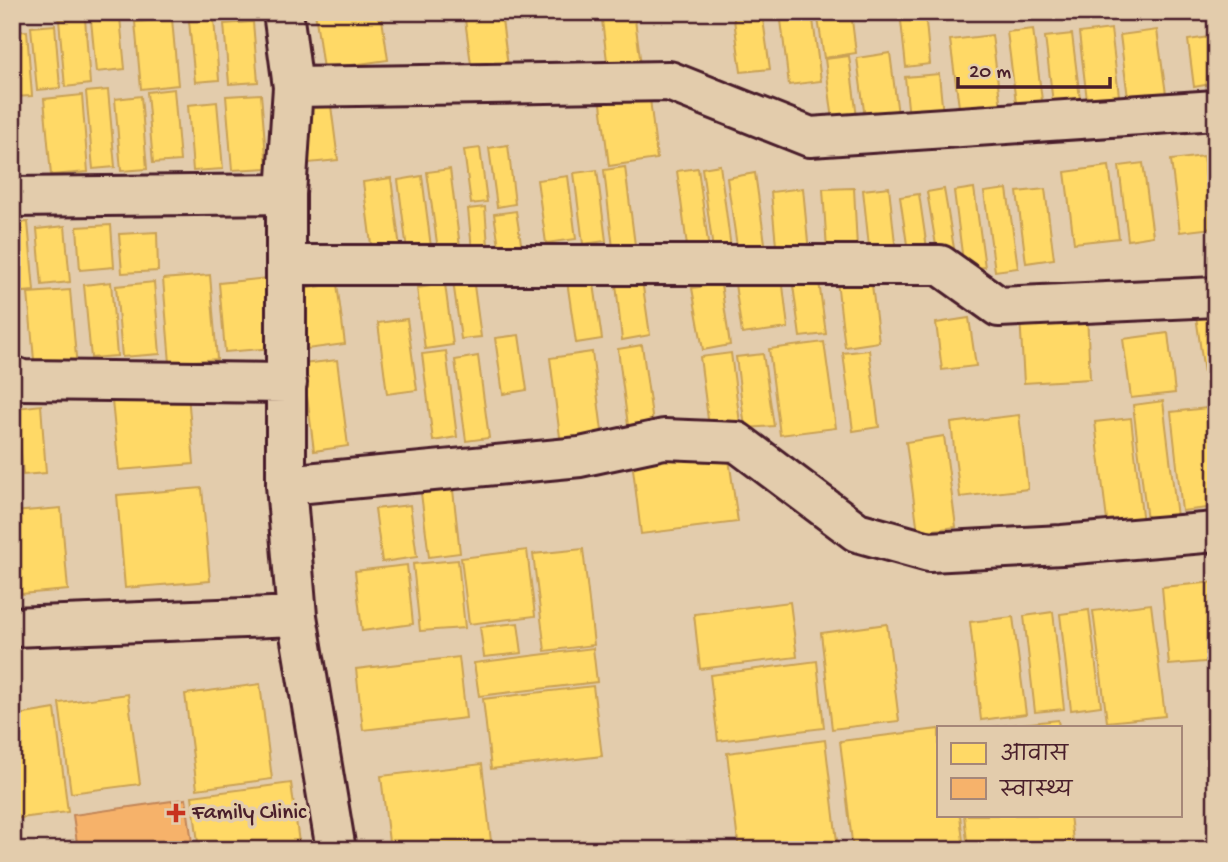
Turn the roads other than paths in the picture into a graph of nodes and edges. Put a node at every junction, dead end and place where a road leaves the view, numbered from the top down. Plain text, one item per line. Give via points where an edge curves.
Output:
1 (282, 12) edge
2 (293, 87) junction
3 (1216, 110) edge
4 (286, 194) junction
5 (12, 197) edge
6 (287, 265) junction
7 (1216, 297) edge
8 (12, 376) edge
9 (288, 383) junction
10 (286, 485) junction
11 (1216, 531) edge
12 (297, 616) junction
13 (12, 626) edge
14 (336, 850) edge

1 - 2 street
2 - 3 street via 669,81 810,137
2 - 4 street
4 - 5 street
4 - 6 street
6 - 7 street via 940,265 999,307
6 - 9 street
8 - 9 street via 22,380
9 - 10 street
10 - 11 street via 580,457 664,439 737,442 857,532 929,552
10 - 12 street
12 - 13 street
12 - 14 street

